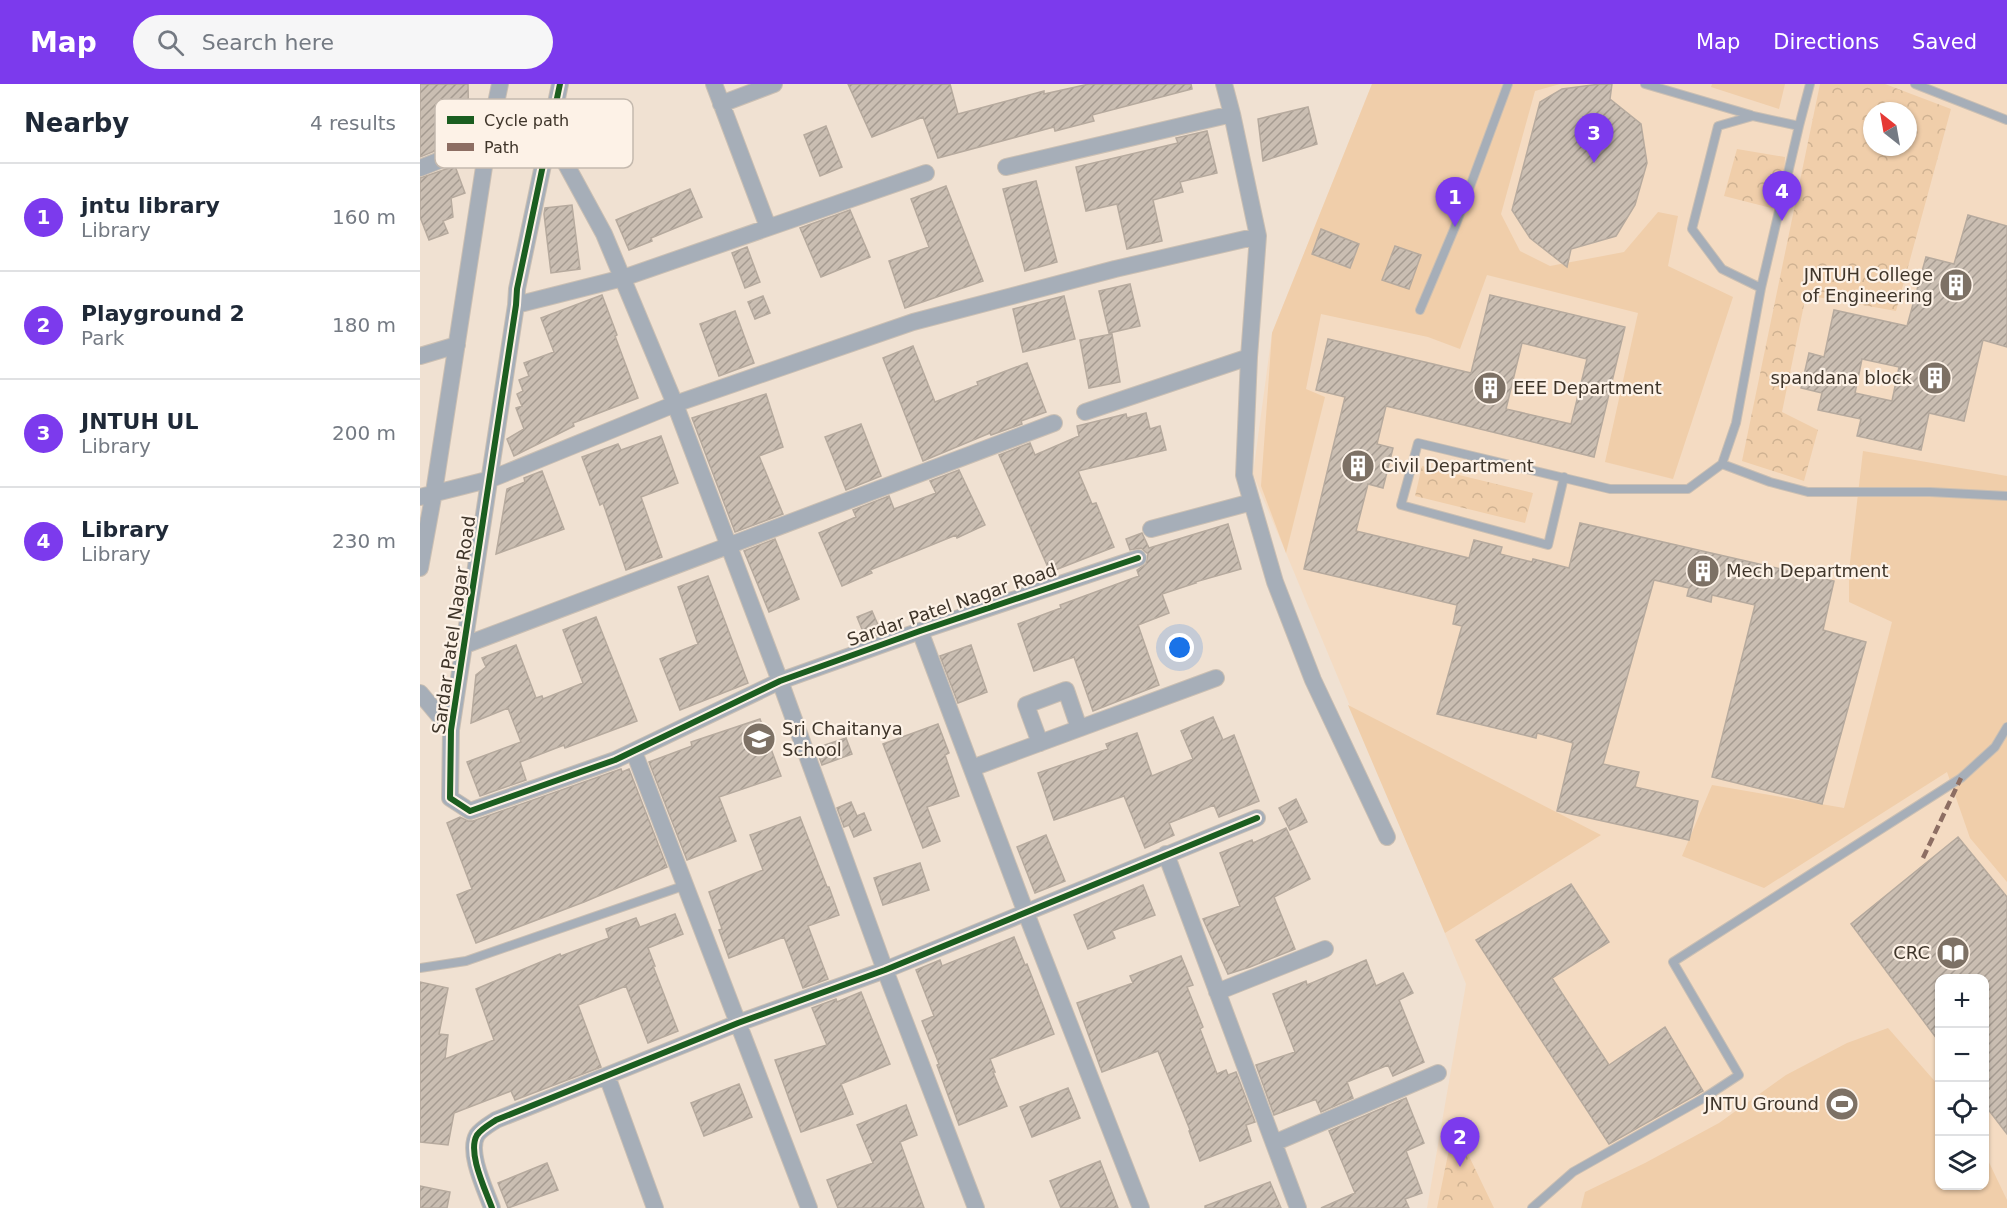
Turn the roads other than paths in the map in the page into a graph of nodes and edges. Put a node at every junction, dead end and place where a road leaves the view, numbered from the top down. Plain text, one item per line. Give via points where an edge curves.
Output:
1 (500, 84) edge
2 (560, 84) edge
3 (714, 84) edge
4 (774, 84) edge
5 (1224, 84) edge
6 (1508, 84) edge
7 (1645, 84) edge
8 (1810, 84) edge
9 (1915, 84) edge
10 (497, 99) edge
11 (557, 99) edge
12 (722, 105) junction
13 (1232, 114) junction
14 (1753, 116) junction
15 (2007, 120) edge
16 (1799, 126) junction
17 (435, 162) edge
18 (1006, 167) dead end
19 (420, 168) edge
20 (484, 168) edge
21 (542, 168) edge
22 (568, 168) edge
23 (926, 173) dead end
24 (768, 227) junction
25 (1258, 236) junction
26 (623, 278) junction
27 (1761, 288) junction
28 (516, 305) junction
29 (1420, 310) dead end
30 (457, 345) junction
31 (420, 356) edge
32 (1249, 357) junction
33 (675, 404) junction
34 (1085, 412) dead end
35 (1054, 423) dead end
36 (1722, 464) junction
37 (1564, 477) junction
38 (491, 478) junction
39 (427, 494) edge
40 (2007, 496) edge
41 (1252, 502) junction
42 (1151, 529) dead end
43 (729, 546) junction
44 (1138, 558) dead end
45 (420, 568) edge
46 (920, 631) junction
47 (465, 645) junction
48 (1216, 678) dead end
49 (780, 681) junction
50 (420, 693) edge
51 (2007, 727) edge
52 (1079, 728) junction
53 (451, 730) junction
54 (1040, 743) junction
55 (634, 752) junction
56 (972, 768) junction
57 (1257, 818) dead end
58 (1387, 837) dead end
59 (1166, 855) junction
60 (686, 884) junction
61 (1026, 913) junction
62 (1325, 949) dead end
63 (420, 968) edge
64 (885, 970) junction
65 (1217, 992) junction
66 (738, 1023) junction
67 (1438, 1073) dead end
68 (607, 1076) junction
69 (1274, 1143) junction
70 (492, 1208) edge
71 (655, 1208) edge
72 (809, 1208) edge
73 (976, 1208) edge
74 (1141, 1208) edge
75 (1299, 1208) edge
76 (1532, 1208) edge

1 - 10 street
2 - 11 street, Sardar Patel Nagar Road
3 - 12 street
4 - 12 street
5 - 13 street
6 - 29 lane
7 - 14 lane
8 - 16 lane
9 - 15 lane
12 - 24 street
13 - 18 street
13 - 25 street
14 - 16 lane
14 - 27 lane via 1718,126 1692,229 1722,269
16 - 27 lane
17 - 19 street
20 - 30 street
21 - 28 street, Sardar Patel Nagar Road
22 - 26 street
23 - 24 street
24 - 26 street
25 - 32 street
25 - 33 street via 913,322
26 - 28 street
26 - 33 street
27 - 36 lane via 1736,423
28 - 38 street, Sardar Patel Nagar Road
30 - 31 street
30 - 39 street
32 - 34 street
32 - 41 street via 1244,475
33 - 38 street
33 - 43 street
35 - 43 street
36 - 37 lane via 1688,489 1610,489
36 - 40 lane via 1808,492
37 - 37 lane via 1548,545 1401,505 1418,443
38 - 39 street
38 - 47 street, Sardar Patel Nagar Road
39 - 45 street
41 - 42 street
41 - 58 street via 1275,582 1313,680
43 - 47 street
43 - 49 street
44 - 46 street, Sardar Patel Nagar Road
46 - 49 street, Sardar Patel Nagar Road
46 - 56 street
47 - 53 street, Sardar Patel Nagar Road
48 - 52 street
49 - 55 street, Sardar Patel Nagar Road
49 - 64 street
50 - 53 street, Sardar Patel Nagar Road
51 - 76 lane via 1995,747 1961,778 1673,962 1739,1075 1573,1172
52 - 54 street
52 - 54 street via 1066,690 1026,705
53 - 55 street, Sardar Patel Nagar Road via 450,798 470,812
54 - 56 street
55 - 60 street
56 - 61 street
57 - 59 street
59 - 61 street
59 - 65 street
60 - 63 lane via 466,961
60 - 66 street
61 - 64 street
61 - 74 street
62 - 65 street
64 - 66 street
64 - 73 street
65 - 69 street
66 - 68 street
66 - 72 street
67 - 69 street
68 - 70 street via 496,1120 478,1133 474,1154
68 - 71 street
69 - 75 street

